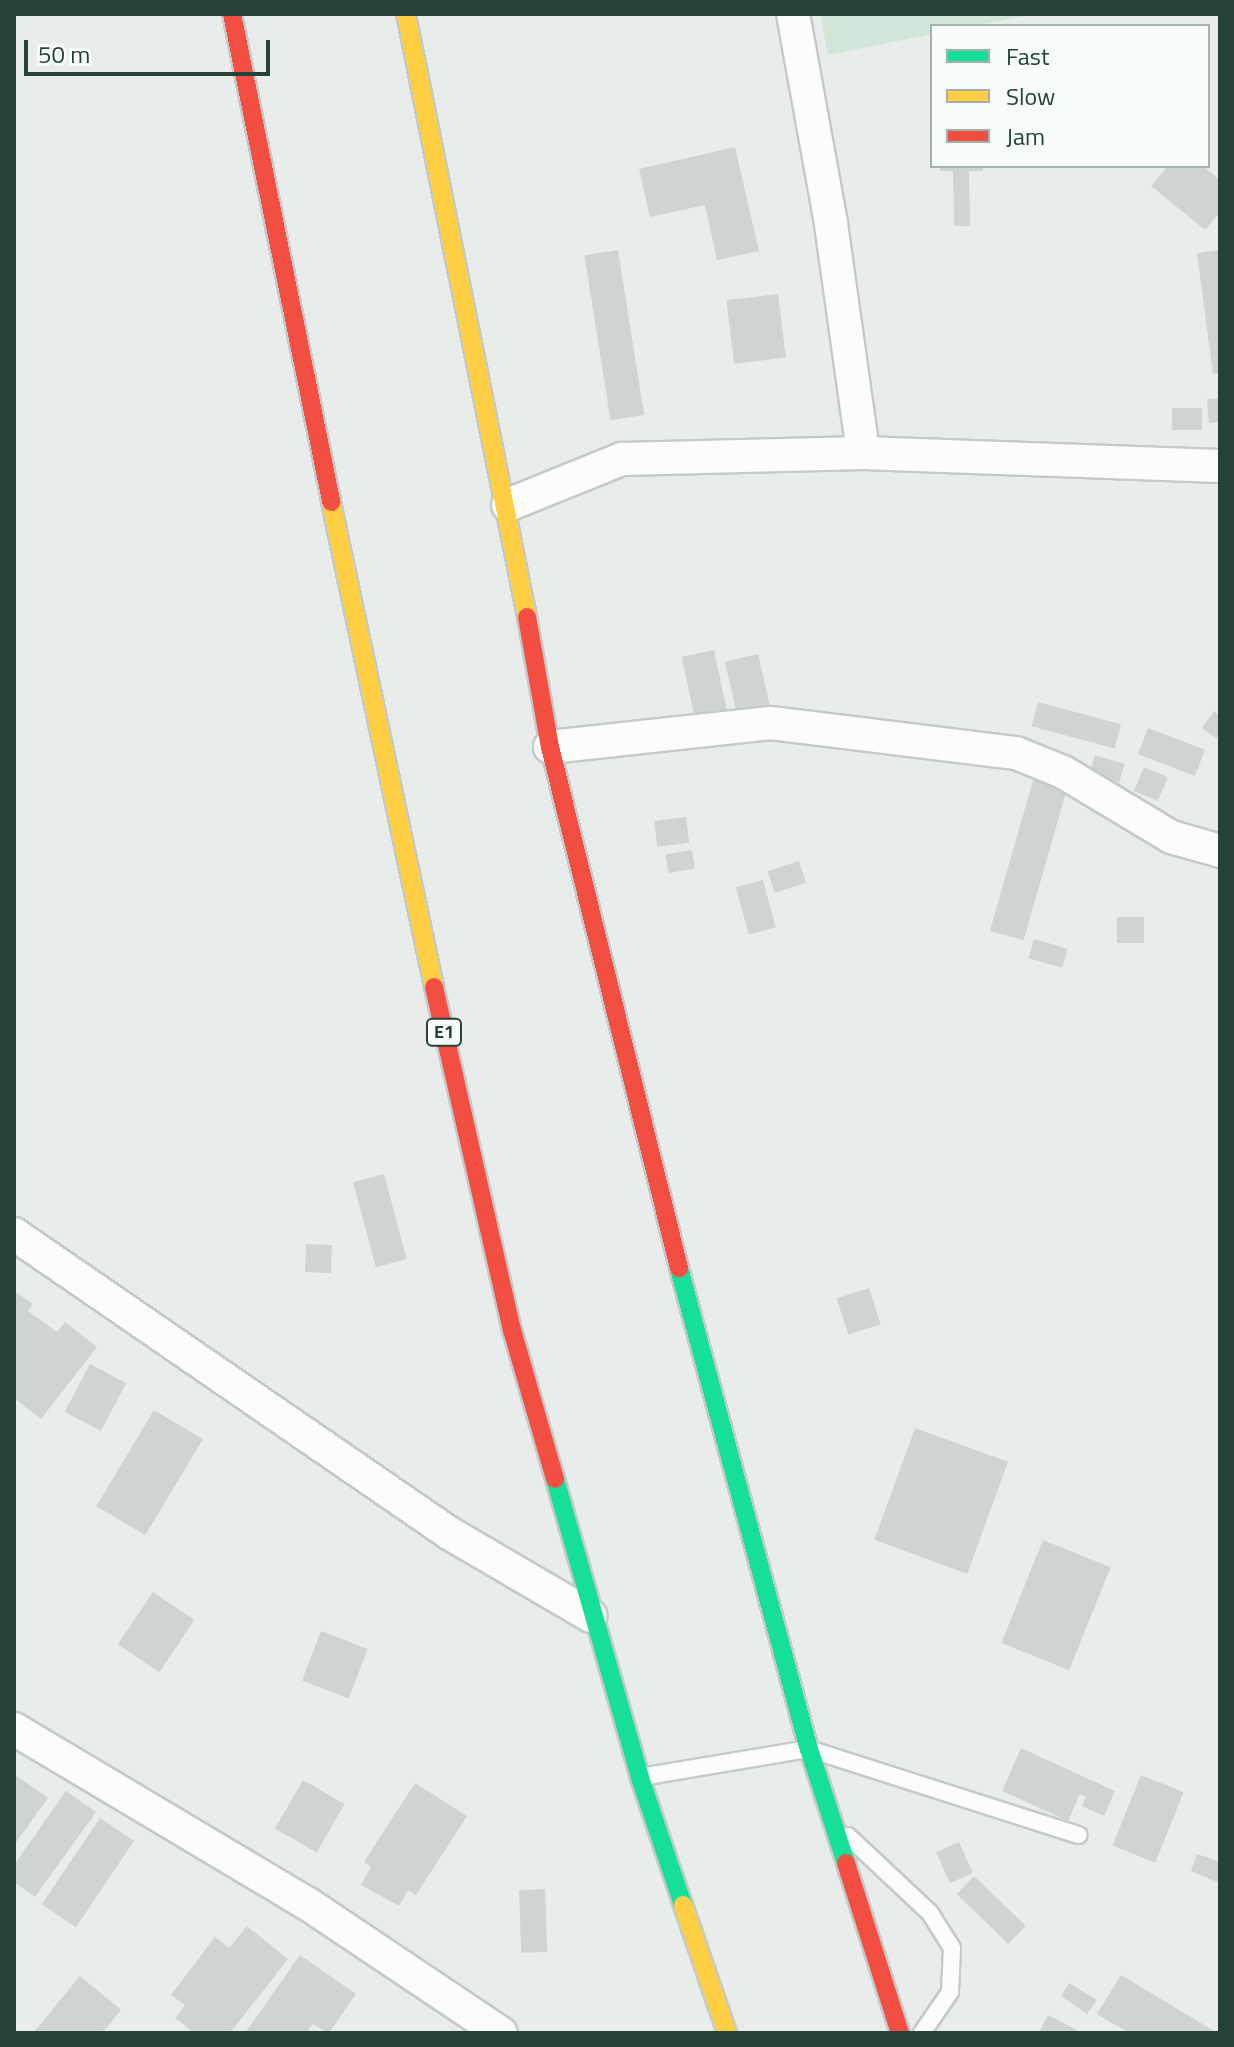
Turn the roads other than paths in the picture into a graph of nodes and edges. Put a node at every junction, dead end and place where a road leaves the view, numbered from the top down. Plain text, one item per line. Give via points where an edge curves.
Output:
1 (232, 14) edge
2 (406, 14) edge
3 (793, 14) edge
4 (863, 453) junction
5 (1220, 466) edge
6 (508, 505) junction
7 (550, 747) junction
8 (1220, 851) edge
9 (14, 1234) edge
10 (591, 1616) junction
11 (14, 1729) edge
12 (809, 1749) junction
13 (640, 1778) junction
14 (832, 1822) junction
15 (1079, 1835) dead end
16 (501, 2033) edge
17 (727, 2033) edge
18 (900, 2033) edge
19 (922, 2033) edge

1 - 10 highway, E1 via 400,838 512,1330
2 - 6 highway
3 - 4 street via 831,224
4 - 5 street
4 - 6 street via 622,459
6 - 7 highway
7 - 8 street via 771,723 1016,753 1063,772 1171,837
7 - 12 highway via 646,1145
9 - 10 street via 449,1533
10 - 13 highway, E1
11 - 16 street via 308,1904
12 - 13 lane
12 - 14 highway
12 - 15 lane
13 - 17 highway, E1
14 - 18 highway
14 - 19 lane via 930,1913 952,1948 950,1992

